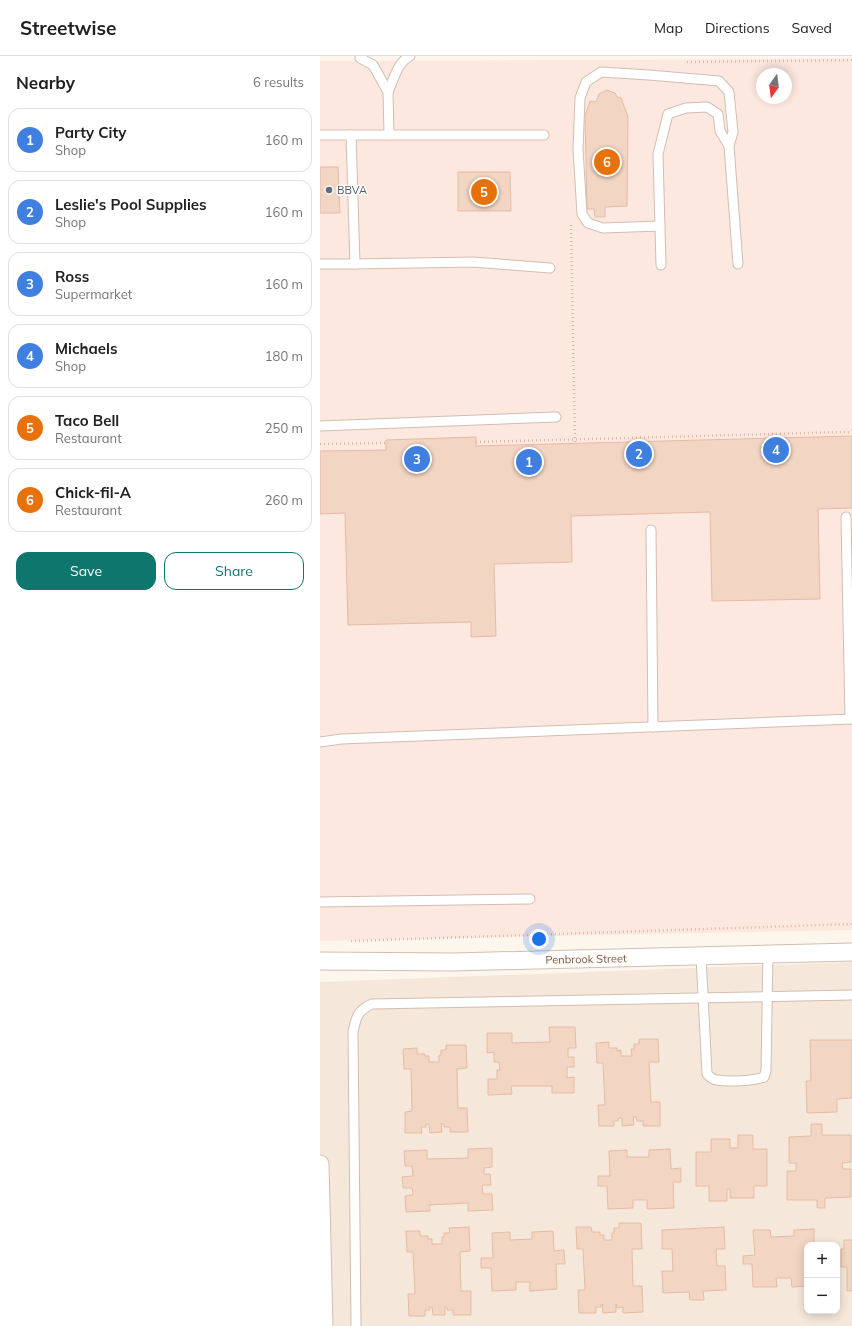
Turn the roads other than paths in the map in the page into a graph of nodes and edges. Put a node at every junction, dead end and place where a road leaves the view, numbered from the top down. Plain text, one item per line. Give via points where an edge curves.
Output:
1 (360, 56) edge
2 (410, 56) edge
3 (388, 92) junction
4 (320, 135) edge
5 (351, 135) junction
6 (388, 135) junction
7 (544, 135) dead end
8 (729, 146) junction
9 (660, 226) junction
10 (320, 264) edge
11 (355, 264) junction
12 (738, 264) dead end
13 (661, 266) dead end
14 (550, 268) dead end
15 (556, 416) dead end
16 (320, 426) edge
17 (846, 517) dead end
18 (651, 530) dead end
19 (851, 719) edge
20 (653, 727) junction
21 (320, 742) edge
22 (530, 899) dead end
23 (320, 902) edge
24 (852, 952) edge
25 (768, 954) junction
26 (701, 956) junction
27 (320, 961) edge
28 (852, 995) edge
29 (768, 996) junction
30 (704, 997) junction
31 (320, 1164) edge
32 (321, 1208) edge
33 (324, 1326) edge
34 (356, 1326) edge

1 - 3 lane via 373,65
2 - 3 lane via 404,59 397,69
3 - 6 lane
4 - 5 lane
5 - 6 lane
5 - 11 lane
6 - 7 lane
8 - 9 lane via 720,131 718,114 707,106 686,108 668,114 658,154
8 - 9 lane via 733,132 729,92 720,81 601,72 586,82 580,98 578,149 582,214 588,223 603,228
8 - 12 lane
9 - 13 lane
10 - 11 lane
11 - 14 lane via 472,262
15 - 16 lane
17 - 19 lane
18 - 20 lane
19 - 20 lane
20 - 21 lane via 341,739
22 - 23 lane
24 - 25 street, Penbrook Street
25 - 26 street, Penbrook Street
25 - 29 lane
26 - 27 street, Penbrook Street via 462,962
26 - 30 lane
28 - 29 lane
29 - 30 lane
29 - 30 lane via 766,1071 764,1077 756,1080 717,1080 707,1074
30 - 34 lane via 372,1004 362,1008 353,1032
31 - 32 street
32 - 33 street

